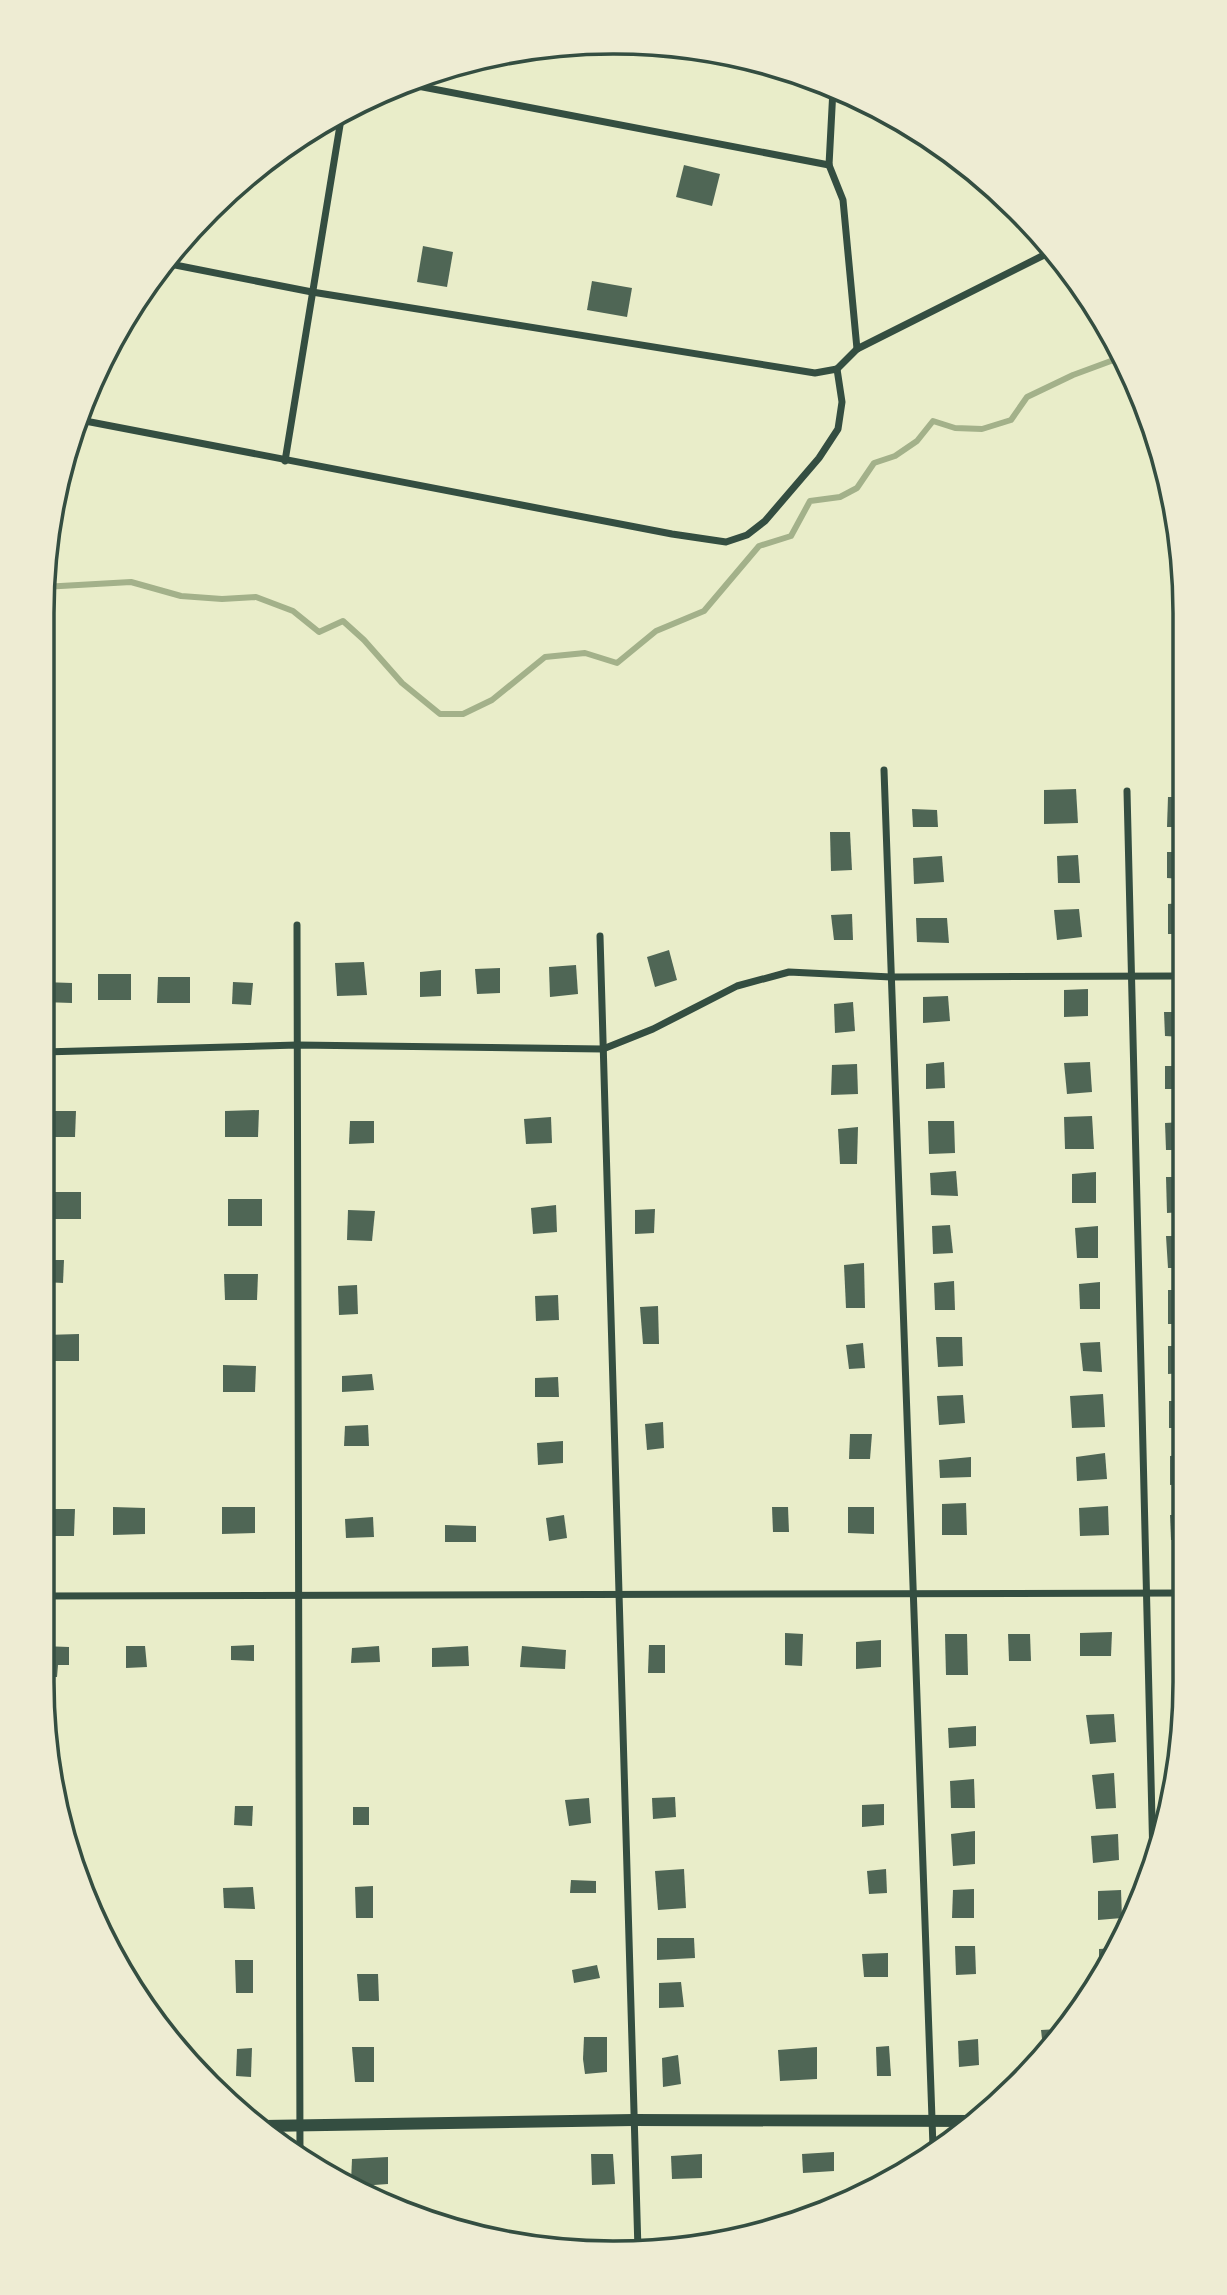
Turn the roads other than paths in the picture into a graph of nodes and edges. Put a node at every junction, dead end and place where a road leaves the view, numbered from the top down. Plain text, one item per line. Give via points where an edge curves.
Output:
1 (425, 87) edge
2 (833, 99) edge
3 (340, 126) edge
4 (829, 165) junction
5 (1043, 256) edge
6 (176, 266) edge
7 (312, 292) junction
8 (857, 349) junction
9 (836, 369) junction
10 (89, 422) edge
11 (285, 461) junction
12 (884, 769) dead end
13 (1128, 791) dead end
14 (297, 925) dead end
15 (600, 936) dead end
16 (891, 976) junction
17 (1132, 976) junction
18 (1173, 976) edge
19 (297, 1045) junction
20 (603, 1049) junction
21 (54, 1052) edge
22 (1173, 1593) edge
23 (912, 1594) junction
24 (1146, 1594) junction
25 (619, 1595) junction
26 (54, 1596) edge
27 (298, 1596) junction
28 (1152, 1832) edge
29 (931, 2119) junction
30 (634, 2120) junction
31 (960, 2120) edge
32 (274, 2126) edge
33 (300, 2126) junction
34 (933, 2140) edge
35 (300, 2144) edge
36 (638, 2240) edge

1 - 4 street
2 - 4 street
3 - 7 street
4 - 8 street via 843,200
5 - 8 street
6 - 7 street
7 - 9 street via 815,373
7 - 11 street
8 - 9 street
9 - 11 street via 842,402 838,429 765,522 747,535 726,541
10 - 11 street
12 - 16 street
13 - 17 street
14 - 19 street
15 - 20 street
16 - 17 street
16 - 20 street via 789,972 737,986
16 - 23 street
17 - 18 street
17 - 24 street
19 - 20 street
19 - 21 street
19 - 27 street
20 - 25 street
22 - 24 street
23 - 24 street
23 - 25 street
23 - 29 street
24 - 28 street
25 - 27 street
25 - 30 street
26 - 27 street
27 - 33 street
29 - 30 street
29 - 31 street
29 - 34 street
30 - 33 street
30 - 36 street
32 - 33 street
33 - 35 street

